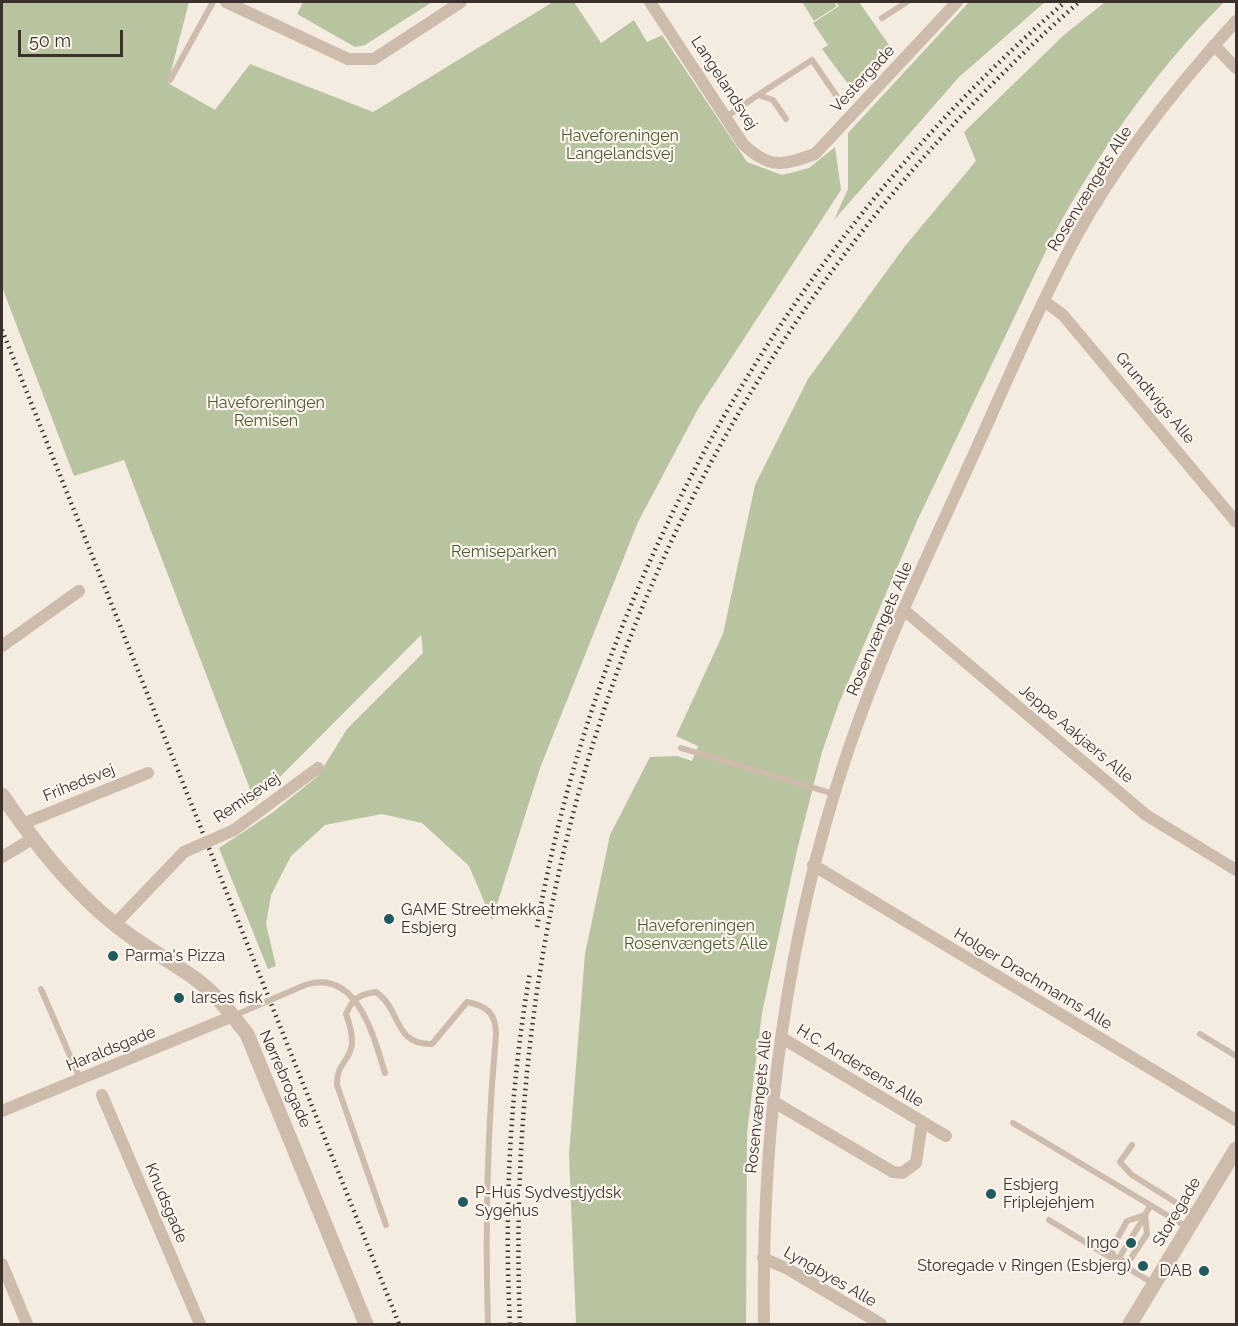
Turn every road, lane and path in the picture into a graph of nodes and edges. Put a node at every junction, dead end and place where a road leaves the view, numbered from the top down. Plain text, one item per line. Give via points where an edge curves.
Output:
1 (213, 2) edge
2 (226, 2) edge
3 (461, 2) edge
4 (650, 2) edge
5 (907, 2) edge
6 (957, 2) edge
7 (882, 18) dead end
8 (1236, 21) edge
9 (1214, 45) junction
10 (1236, 68) edge
11 (170, 80) dead end
12 (758, 95) junction
13 (838, 98) dead end
14 (726, 117) junction
15 (786, 119) dead end
16 (784, 165) joint
17 (1044, 301) junction
18 (1236, 522) edge
19 (79, 591) dead end
20 (904, 610) junction
21 (2, 646) edge
22 (681, 748) dead end
23 (318, 768) dead end
24 (148, 773) dead end
25 (834, 794) junction
26 (2, 795) edge
27 (22, 824) junction
28 (32, 839) junction
29 (2, 857) edge
30 (813, 865) junction
31 (1236, 870) edge
32 (114, 925) junction
33 (41, 989) dead end
34 (354, 1000) junction
35 (233, 1016) junction
36 (1200, 1034) dead end
37 (782, 1038) junction
38 (1236, 1056) edge
39 (385, 1073) dead end
40 (80, 1079) junction
41 (102, 1095) dead end
42 (774, 1102) junction
43 (2, 1112) edge
44 (1236, 1120) edge
45 (922, 1122) junction
46 (1013, 1123) dead end
47 (946, 1136) dead end
48 (1132, 1145) dead end
49 (1236, 1149) edge
50 (1150, 1206) junction
51 (1145, 1215) junction
52 (1049, 1220) dead end
53 (1192, 1222) junction
54 (386, 1225) dead end
55 (763, 1258) junction
56 (1117, 1261) junction
57 (2, 1264) edge
58 (1155, 1284) junction
59 (27, 1324) edge
60 (200, 1324) edge
61 (366, 1324) edge
62 (488, 1324) edge
63 (764, 1324) edge
64 (881, 1324) edge
65 (1130, 1324) edge

1 - 11 lane
2 - 3 street via 348,59 374,59
4 - 14 street, Langelandsvej
5 - 7 lane
6 - 16 street, Vestergade via 815,154
8 - 9 street, Rosenvængets Alle
9 - 10 street
9 - 17 street, Rosenvængets Alle via 1156,114 1118,169 1077,235
12 - 13 lane via 812,60
12 - 14 lane
12 - 15 lane via 773,100
14 - 16 street, Langelandsvej via 756,156
17 - 18 street, Grundtvigs Alle via 1063,315
17 - 20 street, Rosenvængets Alle
19 - 21 street
20 - 25 street, Rosenvængets Alle
20 - 31 street, Jeppe Aakjærs Alle via 1146,815
22 - 25 lane
23 - 32 street, Remisevej, bridge via 234,830 184,852
24 - 27 street, Frihedsvej
25 - 30 street, Rosenvængets Alle
26 - 27 street, Nørrebrogade
27 - 28 street, Nørrebrogade
28 - 29 street
28 - 32 street, Nørrebrogade
30 - 37 street, Rosenvængets Alle
30 - 44 street, Holger Drachmanns Alle
32 - 35 street, Nørrebrogade via 198,980
33 - 40 lane
34 - 35 lane, bridge via 328,984 305,985
34 - 39 lane via 367,1018
34 - 54 lane via 346,1014 354,1038 353,1051 337,1077 337,1085
34 - 62 lane via 363,993 376,992 385,999 407,1038 418,1044 432,1044 467,1002 483,1005 496,1022 488,1126
35 - 40 street, Haraldsgade
35 - 61 street, Nørrebrogade via 247,1034
36 - 38 lane
37 - 42 street, Rosenvængets Alle
37 - 45 street, H.C. Andersens Alle
40 - 43 street, Haraldsgade
41 - 60 street, Knudsgade
42 - 45 street, H.C. Andersens Alle via 893,1172 902,1173 916,1163
42 - 55 street, Rosenvængets Alle
45 - 47 street, H.C. Andersens Alle
46 - 50 lane
48 - 53 lane via 1120,1162
49 - 53 street, Storegade
50 - 51 lane
50 - 53 lane
51 - 56 lane
51 - 56 lane via 1128,1221 1111,1250
51 - 56 lane via 1147,1234 1129,1262
52 - 56 lane
53 - 58 street, Storegade
55 - 63 street, Rosenvængets Alle
55 - 64 street, Lyngbyes Alle
56 - 58 lane
57 - 59 street
58 - 65 street, Storegade

